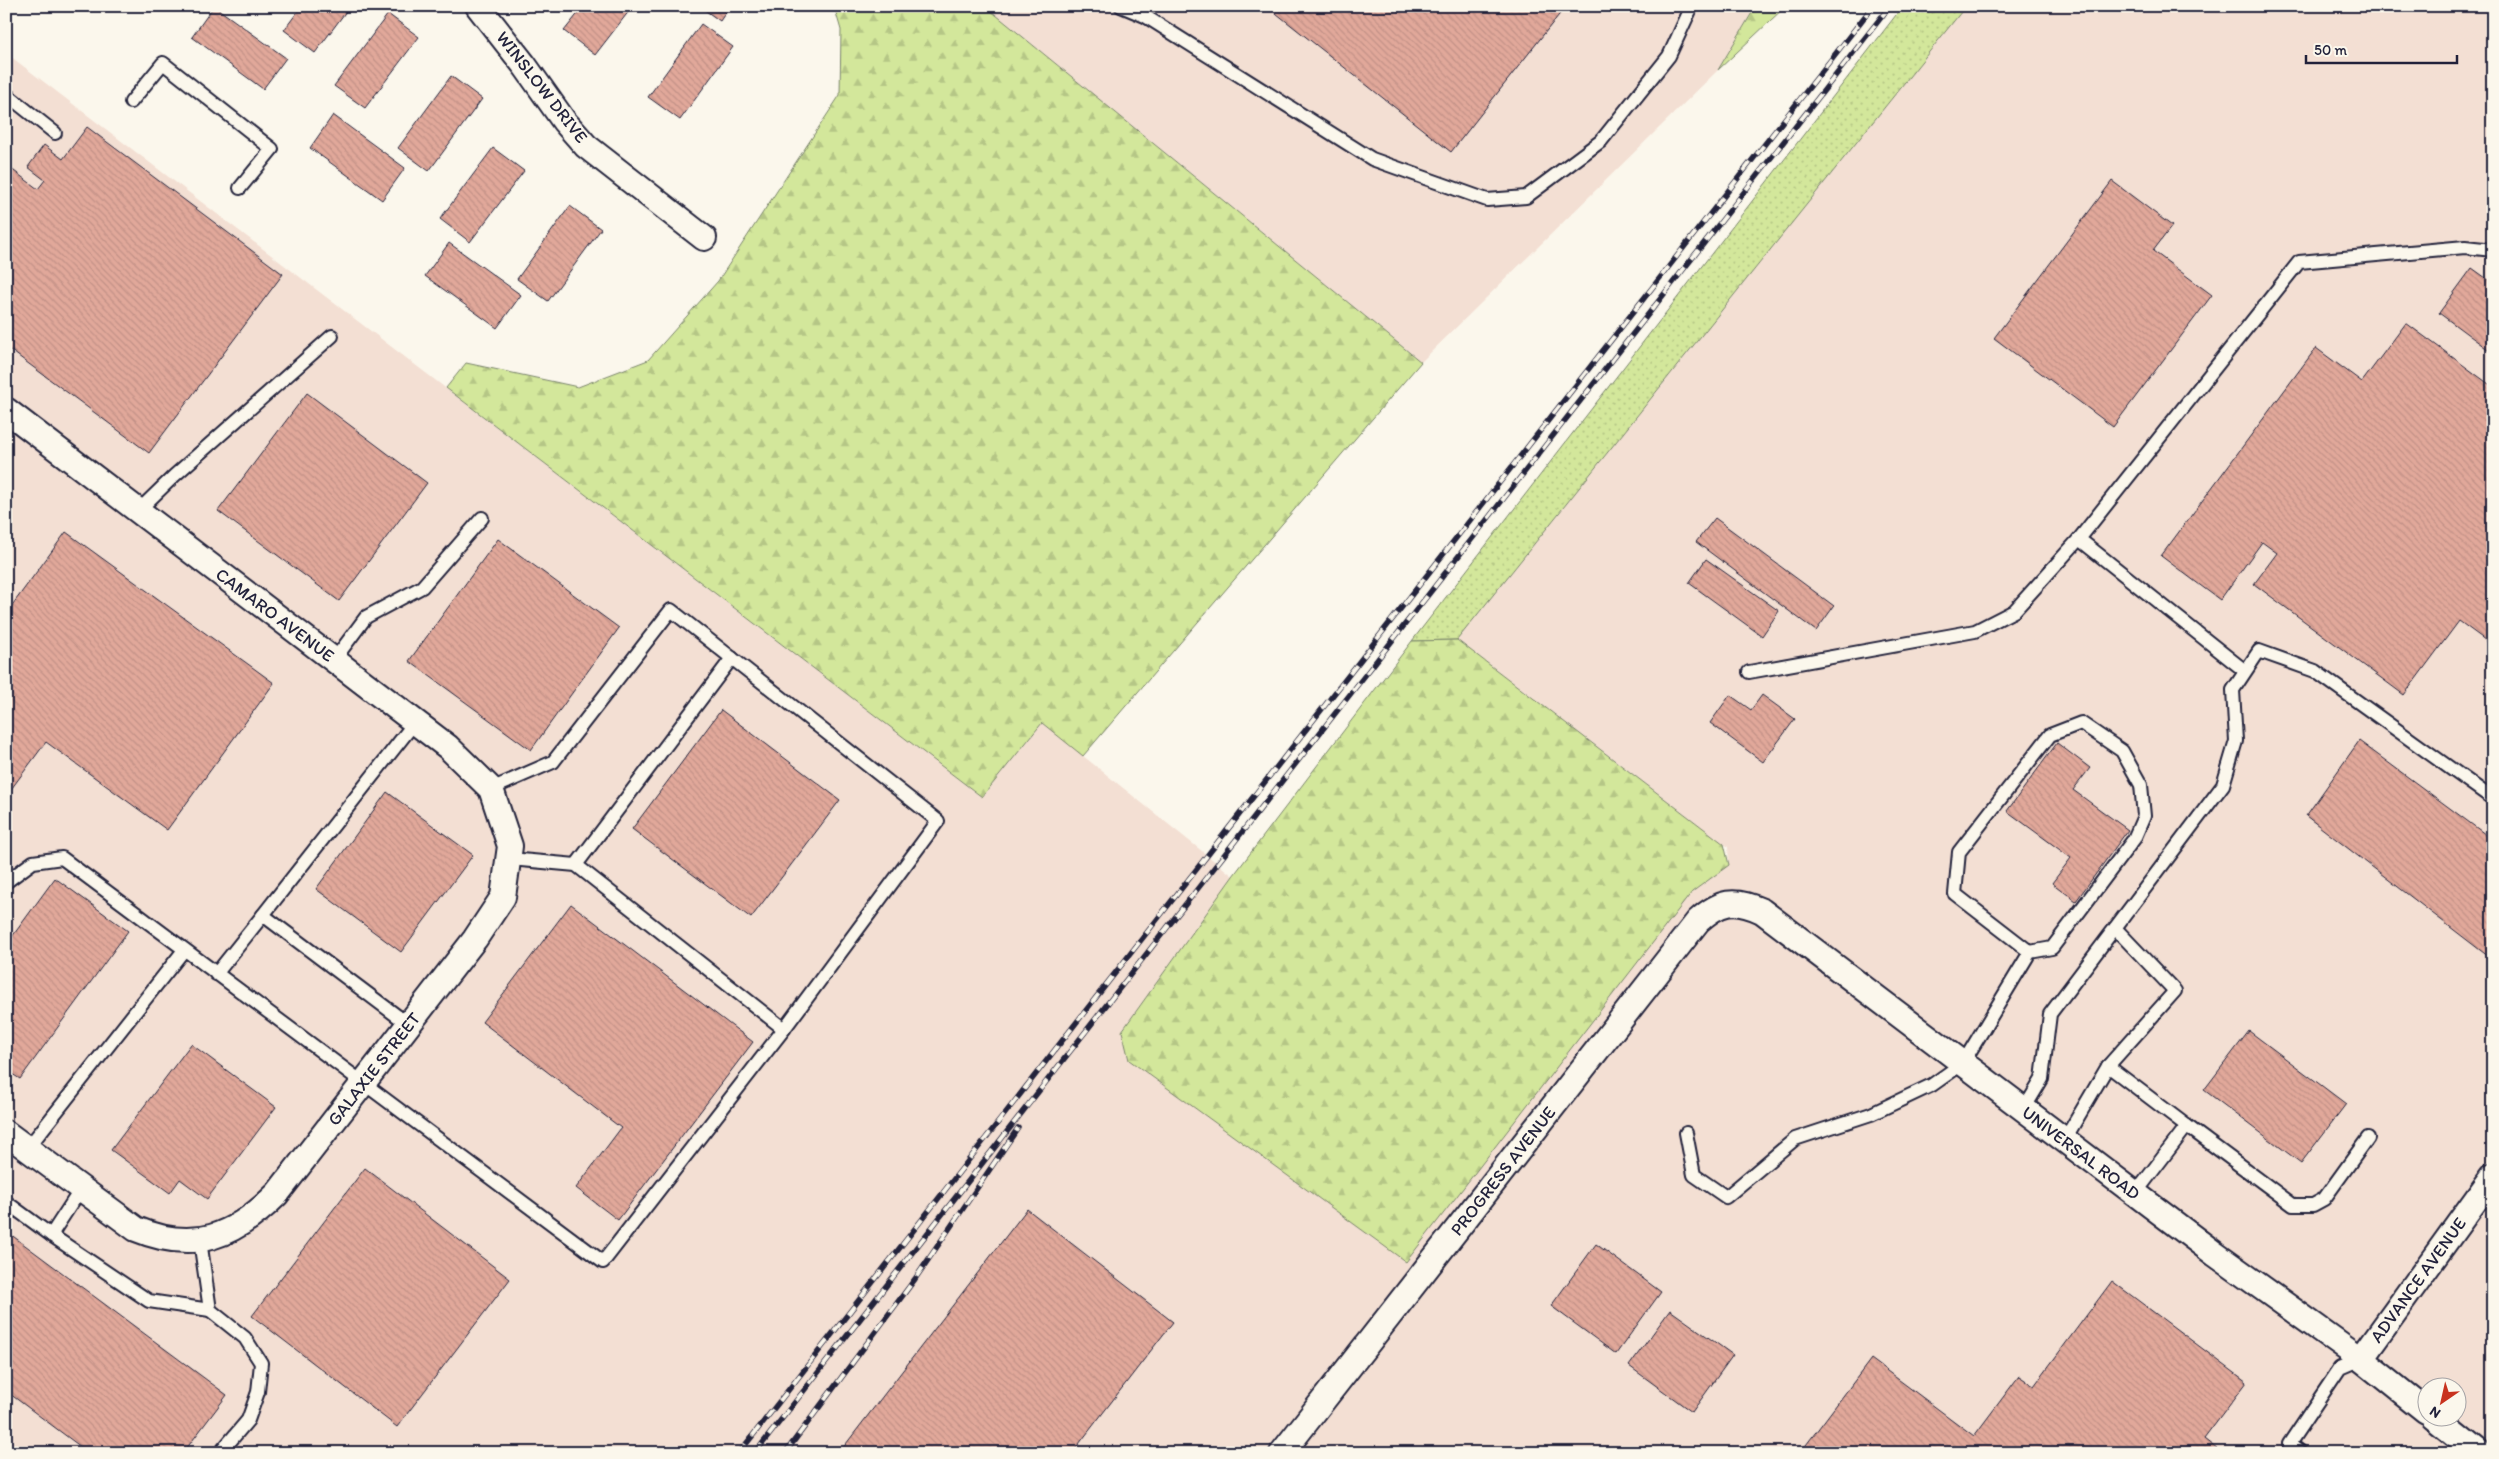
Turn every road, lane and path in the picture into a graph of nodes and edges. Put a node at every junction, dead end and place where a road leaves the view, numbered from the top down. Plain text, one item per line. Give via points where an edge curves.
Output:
1 (478, 6) edge
2 (1121, 6) edge
3 (1692, 6) edge
4 (6, 94) edge
5 (131, 102) dead end
6 (55, 134) dead end
7 (240, 188) dead end
8 (704, 238) dead end
9 (2493, 250) edge
10 (332, 336) dead end
11 (6, 410) edge
12 (138, 511) junction
13 (482, 518) dead end
14 (2079, 539) junction
15 (732, 658) junction
16 (334, 660) junction
17 (2245, 671) junction
18 (1749, 672) dead end
19 (415, 722) junction
20 (491, 789) junction
21 (2493, 799) edge
22 (510, 853) junction
23 (576, 865) junction
24 (6, 882) edge
25 (1733, 902) joint
26 (263, 915) junction
27 (2116, 928) junction
28 (184, 950) junction
29 (2030, 952) junction
30 (216, 974) junction
31 (409, 1025) junction
32 (784, 1029) junction
33 (1963, 1063) junction
34 (2108, 1066) junction
35 (362, 1084) junction
36 (2024, 1109) junction
37 (2187, 1126) junction
38 (6, 1133) edge
39 (1686, 1133) dead end
40 (2368, 1138) dead end
41 (2065, 1140) junction
42 (27, 1148) junction
43 (2493, 1176) edge
44 (81, 1190) junction
45 (2135, 1194) junction
46 (6, 1202) edge
47 (51, 1235) junction
48 (192, 1240) junction
49 (210, 1310) junction
50 (2361, 1359) junction
51 (2416, 1403) edge
52 (2445, 1426) edge
53 (220, 1453) edge
54 (1282, 1453) edge
55 (2300, 1453) edge
56 (2479, 1453) edge

1 - 8 street, WINSLOW DRIVE via 586,146
2 - 3 lane via 1145,16 1372,158 1487,200 1526,197 1601,141 1669,56
4 - 6 lane
5 - 7 lane via 163,63 171,69 272,150
9 - 14 lane via 2465,247 2299,262
10 - 12 lane
11 - 12 street, CAMARO AVENUE
12 - 16 street, CAMARO AVENUE
13 - 16 lane via 422,587 366,617
14 - 17 lane
14 - 18 lane via 2014,611 1975,631
15 - 20 lane via 671,610 554,762
15 - 23 lane
15 - 32 lane via 938,821
16 - 19 street, CAMARO AVENUE
17 - 21 lane via 2258,651 2315,671
17 - 27 lane via 2233,690 2236,741 2223,785
19 - 20 street, CAMARO AVENUE via 448,747
19 - 26 lane
20 - 22 street, CAMARO AVENUE
22 - 23 lane
22 - 31 street, GALAXIE STREET via 503,897 475,940
23 - 32 lane
24 - 28 lane via 33,862 62,858
25 - 33 street, UNIVERSAL ROAD via 1748,904 1762,911
25 - 54 street, PROGRESS AVENUE via 1713,907 1698,921
26 - 30 lane
26 - 31 lane
27 - 34 lane via 2175,991
27 - 36 lane via 2050,1014 2042,1079
28 - 30 lane
28 - 42 lane
29 - 29 lane via 1955,894 1959,852 2050,734 2081,723 2122,751 2141,784 2144,816 2134,839 2052,948
29 - 33 lane
30 - 35 lane
31 - 35 street, GALAXIE STREET
32 - 35 lane via 603,1262
33 - 36 street, UNIVERSAL ROAD
33 - 39 lane via 1932,1085 1871,1114 1795,1139 1726,1197 1694,1175
34 - 37 lane
34 - 41 lane
35 - 48 street, GALAXIE STREET via 277,1194 258,1213 236,1228
36 - 41 street, UNIVERSAL ROAD
37 - 40 lane via 2293,1204 2313,1205 2324,1199
37 - 45 lane
38 - 42 street
41 - 45 street, UNIVERSAL ROAD
42 - 44 street
43 - 50 street, ADVANCE AVENUE
44 - 47 lane
44 - 48 street via 151,1235
45 - 50 street, UNIVERSAL ROAD
46 - 47 lane
47 - 49 lane via 149,1301
48 - 49 lane
49 - 53 lane via 246,1338 261,1363 258,1392 248,1420
50 - 51 street, UNIVERSAL ROAD
50 - 55 lane via 2340,1368 2289,1444
52 - 56 street

